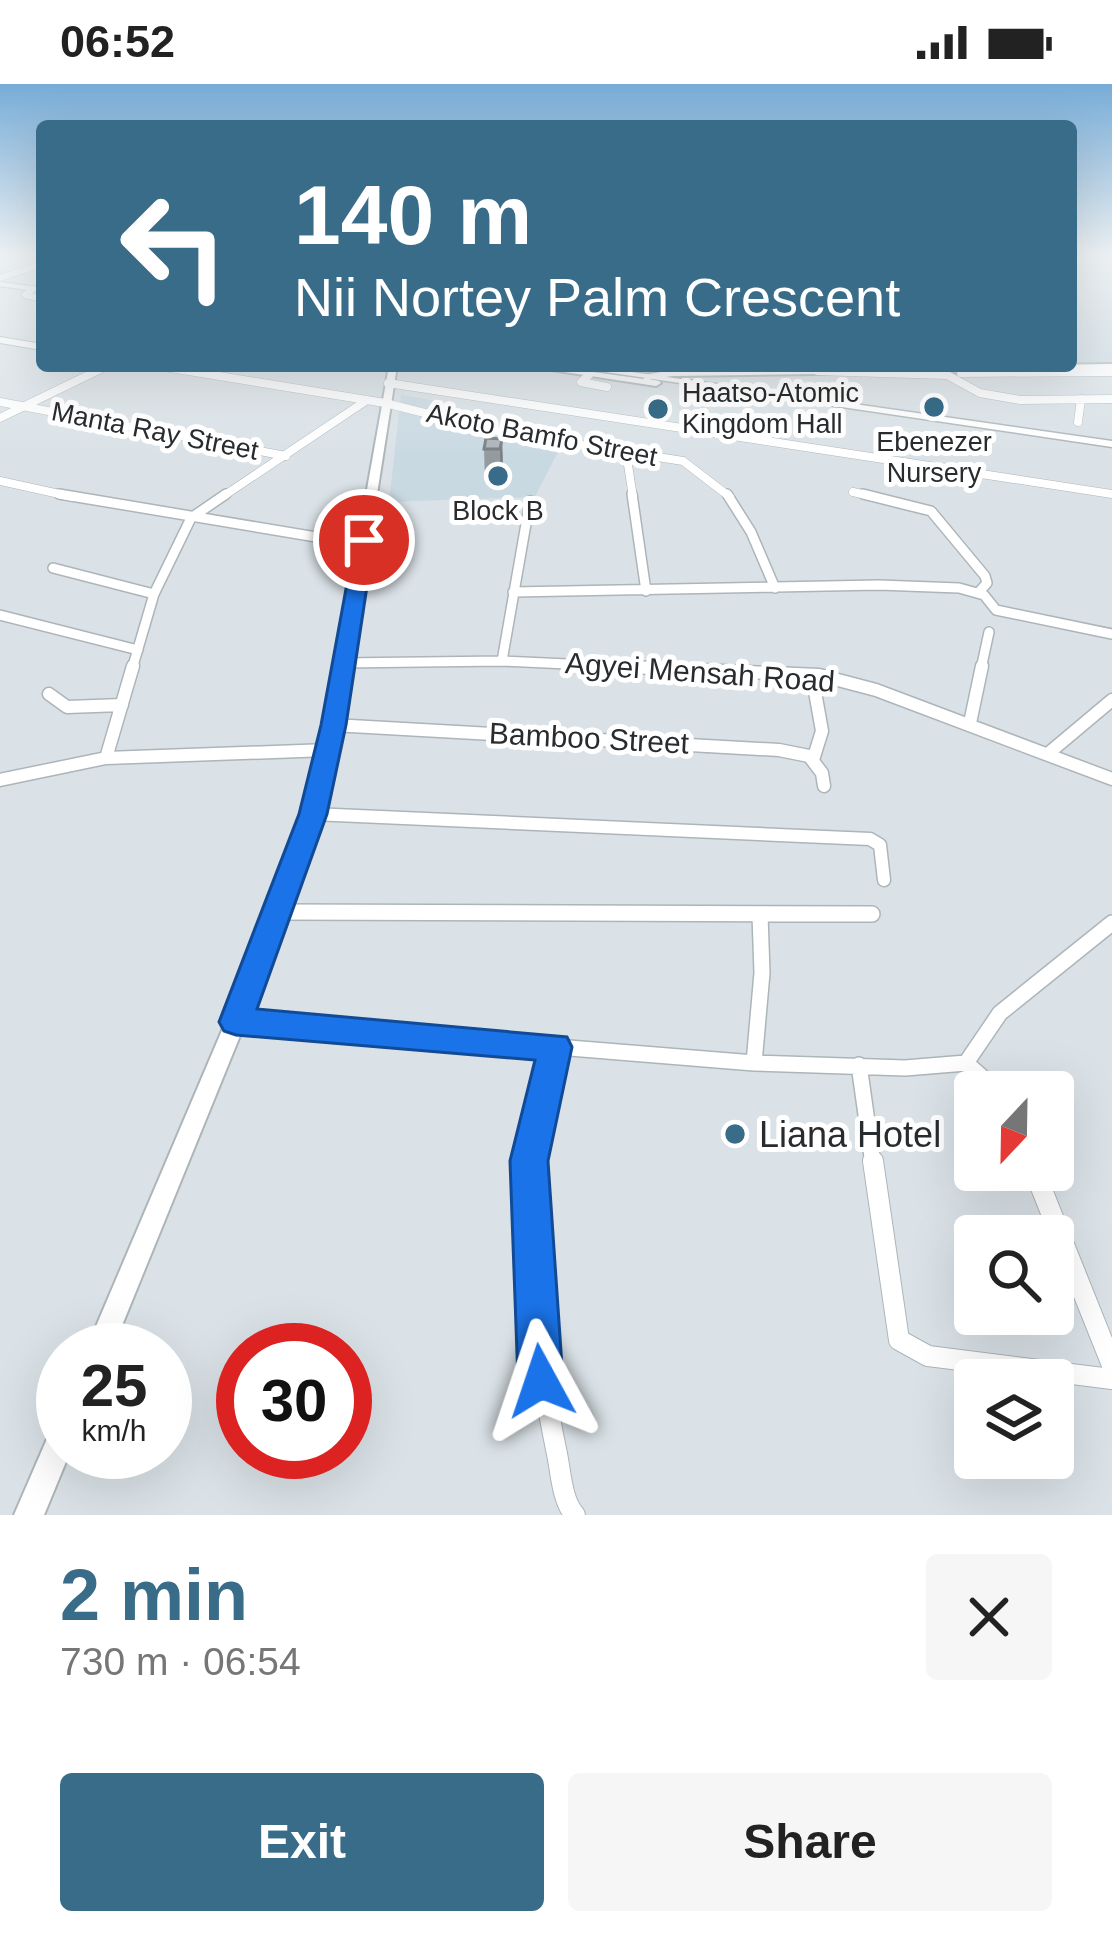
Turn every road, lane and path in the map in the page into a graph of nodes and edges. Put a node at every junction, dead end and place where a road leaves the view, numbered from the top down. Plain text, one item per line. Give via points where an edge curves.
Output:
1 (0, 340) edge
2 (36, 346) edge
3 (1077, 370) edge
4 (1112, 370) edge
5 (1077, 371) edge
6 (94, 372) edge
7 (204, 372) edge
8 (390, 372) edge
9 (569, 372) edge
10 (612, 372) edge
11 (789, 372) edge
12 (850, 372) edge
13 (1036, 372) edge
14 (961, 374) dead end
15 (589, 375) junction
16 (647, 377) junction
17 (675, 381) junction
18 (607, 387) dead end
19 (380, 395) junction
20 (1081, 399) junction
21 (1112, 399) edge
22 (0, 402) edge
23 (25, 406) junction
24 (0, 418) edge
25 (1078, 422) dead end
26 (1112, 444) edge
27 (626, 452) junction
28 (286, 456) junction
29 (0, 481) edge
30 (853, 492) dead end
31 (1112, 494) edge
32 (530, 501) dead end
33 (191, 518) junction
34 (364, 545) junction
35 (53, 568) dead end
36 (775, 588) junction
37 (646, 591) junction
38 (513, 592) junction
39 (979, 592) junction
40 (154, 594) junction
41 (0, 616) edge
42 (989, 632) dead end
43 (1112, 634) edge
44 (138, 650) junction
45 (502, 661) junction
46 (341, 663) junction
47 (812, 675) junction
48 (49, 694) dead end
49 (1112, 700) edge
50 (122, 704) junction
51 (970, 723) junction
52 (334, 725) junction
53 (328, 750) junction
54 (1050, 752) junction
55 (106, 758) junction
56 (813, 760) junction
57 (1112, 778) edge
58 (0, 781) edge
59 (824, 785) dead end
60 (313, 814) junction
61 (884, 880) dead end
62 (279, 912) junction
63 (872, 914) dead end
64 (760, 915) junction
65 (1112, 923) edge
66 (236, 1022) junction
67 (555, 1047) junction
68 (754, 1063) junction
69 (966, 1063) junction
70 (859, 1065) junction
71 (975, 1071) edge
72 (1042, 1191) edge
73 (110, 1323) edge
74 (1112, 1365) edge
75 (1112, 1378) edge
76 (44, 1479) edge
77 (29, 1515) edge
78 (575, 1515) edge

1 - 2 street
3 - 4 street
4 - 5 street
6 - 23 street
7 - 19 street
8 - 19 street
9 - 15 street
10 - 16 main road
11 - 16 street
12 - 20 street via 947,375 996,397
13 - 14 street
15 - 17 street
15 - 18 street via 581,382
16 - 17 main road
17 - 26 main road
19 - 27 street, Akoto Bamfo Street via 500,432
19 - 28 street
19 - 31 street
19 - 34 street
20 - 21 street
20 - 25 street
22 - 23 street, Manta Ray Street
23 - 24 street
23 - 28 street, Manta Ray Street
27 - 36 street, Akoto Bamfo Street via 702,471 748,521
27 - 37 street
28 - 33 street
29 - 33 street
30 - 39 street via 931,511 985,576
32 - 38 street
33 - 34 street
33 - 40 street
34 - 46 street
35 - 40 street
36 - 37 street
36 - 39 street
37 - 38 street
38 - 45 street
39 - 43 street via 996,610
40 - 44 street
41 - 44 street
42 - 51 street
44 - 50 street
45 - 46 street, Agyei Mensah Road
45 - 47 street, Agyei Mensah Road
46 - 52 street
47 - 51 street, Agyei Mensah Road
47 - 56 street via 821,731
48 - 50 street via 68,707
49 - 54 street
50 - 55 street
51 - 54 street, Agyei Mensah Road
52 - 53 street
52 - 56 street, Bamboo Street via 693,743
53 - 55 street
53 - 60 street
54 - 57 street, Agyei Mensah Road
55 - 58 street
56 - 59 street
60 - 61 street via 870,839 880,845
60 - 62 street
62 - 64 street
62 - 66 street
63 - 64 street
64 - 68 street
65 - 69 street via 1000,1013
66 - 67 street
66 - 73 street
67 - 68 street
67 - 78 street via 529,1161 531,1264 541,1381
68 - 70 street
69 - 70 street
69 - 71 street
70 - 75 street via 899,1340 928,1355
72 - 74 street
76 - 77 street

